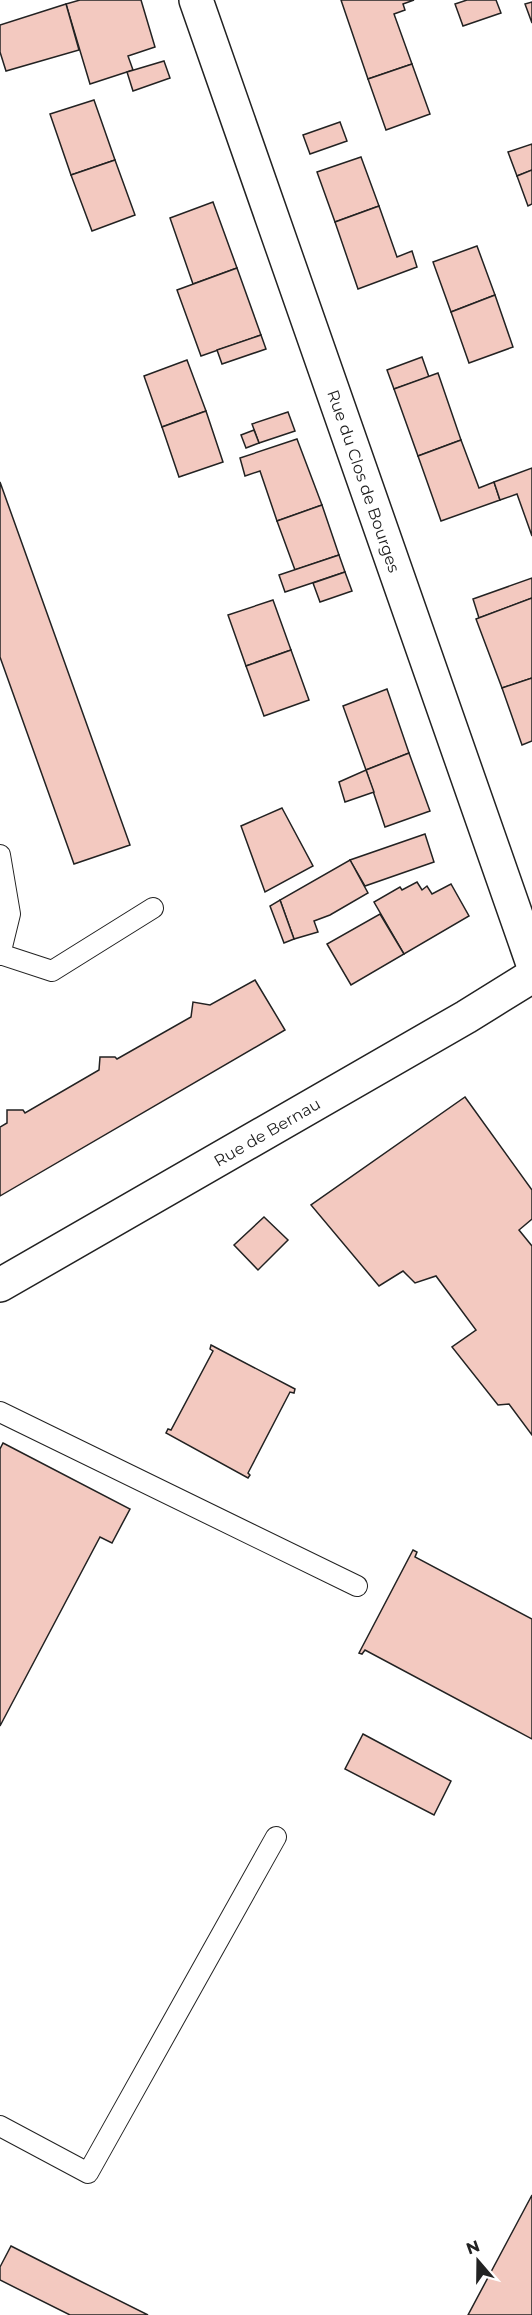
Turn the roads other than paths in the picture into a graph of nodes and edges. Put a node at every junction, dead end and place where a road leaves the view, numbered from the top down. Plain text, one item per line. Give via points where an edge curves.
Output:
1 (196, 0) edge
2 (0, 855) edge
3 (153, 908) dead end
4 (0, 954) edge
5 (532, 961) edge
6 (532, 976) edge
7 (0, 1286) edge
8 (0, 1412) edge
9 (357, 1587) dead end
10 (276, 1837) dead end
11 (0, 2126) edge

1 - 5 street, Rue du Clos de Bourges
2 - 4 lane via 10,914
3 - 4 lane via 52,971
6 - 7 street, Rue de Bernau
8 - 9 lane
10 - 11 lane via 88,2173

